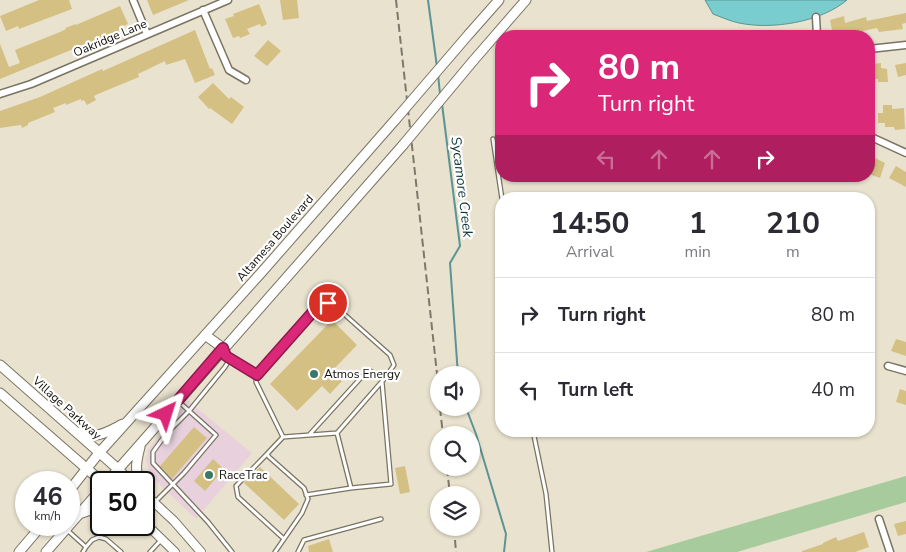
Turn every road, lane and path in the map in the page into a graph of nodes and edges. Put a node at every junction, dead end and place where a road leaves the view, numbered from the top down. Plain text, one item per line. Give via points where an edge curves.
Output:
1 (133, 0) edge
2 (228, 0) edge
3 (499, 0) edge
4 (526, 0) edge
5 (203, 10) junction
6 (816, 17) dead end
7 (500, 30) edge
8 (817, 30) edge
9 (148, 34) junction
10 (495, 36) edge
11 (906, 44) edge
12 (875, 48) edge
13 (246, 80) dead end
14 (0, 94) edge
15 (492, 139) dead end
16 (875, 139) edge
17 (906, 153) edge
18 (495, 157) edge
19 (205, 335) junction
20 (225, 352) junction
21 (0, 364) edge
22 (888, 366) dead end
23 (906, 371) edge
24 (257, 375) junction
25 (385, 378) junction
26 (382, 382) junction
27 (0, 393) edge
28 (178, 401) junction
29 (189, 411) junction
30 (127, 422) junction
31 (73, 429) junction
32 (337, 434) junction
33 (309, 435) junction
34 (283, 437) junction
35 (534, 437) edge
36 (141, 442) junction
37 (100, 453) junction
38 (267, 454) junction
39 (86, 469) junction
40 (118, 469) joint
41 (136, 471) edge
42 (90, 472) edge
43 (80, 477) edge
44 (173, 484) junction
45 (351, 488) junction
46 (306, 495) junction
47 (90, 502) edge
48 (155, 502) edge
49 (155, 504) edge
50 (90, 510) edge
51 (80, 514) joint
52 (381, 519) dead end
53 (880, 519) dead end
54 (155, 533) edge
55 (33, 536) edge
56 (60, 536) edge
57 (74, 536) edge
58 (284, 539) junction
59 (162, 540) junction
60 (86, 547) junction
61 (19, 552) edge
62 (46, 552) edge
63 (83, 552) edge
64 (121, 552) edge
65 (150, 552) edge
66 (175, 552) edge
67 (201, 552) edge
68 (232, 552) edge
69 (275, 552) edge
70 (298, 552) edge
71 (552, 552) edge
72 (890, 552) edge

1 - 9 street
2 - 5 street, Oakridge Lane
3 - 19 main road, Altamesa Boulevard, bridge
4 - 7 main road, bridge
5 - 9 street, Oakridge Lane
5 - 13 street via 229,70
6 - 8 street
9 - 14 street, Oakridge Lane
10 - 20 main road, bridge
11 - 12 street
15 - 18 lane
16 - 17 street
19 - 20 main road
19 - 30 main road, Altamesa Boulevard
20 - 24 lane
20 - 28 main road
20 - 29 lane via 228,362 225,367
21 - 31 main road, Village Parkway
22 - 23 street
24 - 25 lane via 319,305 328,303 390,355 394,365
24 - 34 lane via 256,382
25 - 26 lane
25 - 33 lane via 368,370
26 - 32 lane
26 - 45 lane via 391,484
27 - 39 main road
28 - 29 lane
28 - 36 main road
29 - 44 lane via 153,452 154,463
29 - 44 lane via 216,435
30 - 31 main road via 98,436
30 - 37 main road, Altamesa Boulevard
31 - 37 main road, Village Parkway
32 - 33 lane
32 - 45 lane
33 - 34 lane
34 - 38 lane
35 - 71 lane via 546,494
36 - 40 main road
36 - 41 main road
37 - 39 main road, Altamesa Boulevard
37 - 40 main road, Village Parkway
38 - 46 lane via 304,488
38 - 58 lane via 236,486 238,497
39 - 42 main road
39 - 43 main road, Altamesa Boulevard
44 - 48 lane
44 - 68 lane
45 - 46 lane
46 - 58 lane via 308,499 302,513
47 - 51 main road
49 - 67 street
50 - 51 main road
52 - 70 lane via 304,540
53 - 72 street
54 - 59 street
55 - 61 main road
56 - 62 main road
57 - 60 lane
58 - 69 lane
59 - 65 lane
59 - 66 street
60 - 63 lane
60 - 64 lane via 99,536

